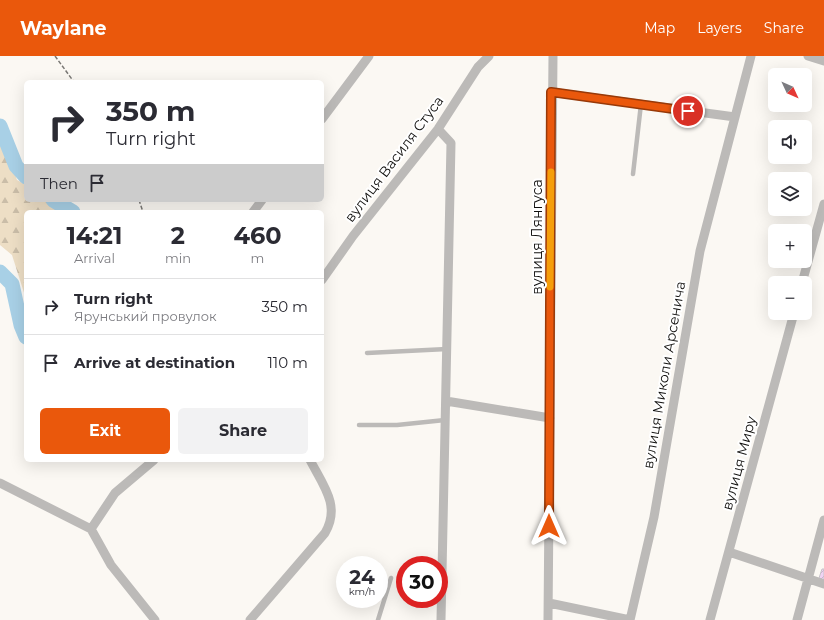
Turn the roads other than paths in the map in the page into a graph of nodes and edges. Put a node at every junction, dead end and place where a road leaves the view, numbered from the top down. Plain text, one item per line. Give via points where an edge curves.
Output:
1 (369, 56) edge
2 (489, 56) edge
3 (553, 56) edge
4 (751, 56) edge
5 (808, 56) edge
6 (824, 62) edge
7 (551, 92) junction
8 (641, 104) junction
9 (324, 116) edge
10 (735, 117) junction
11 (438, 129) junction
12 (633, 174) dead end
13 (824, 204) edge
14 (804, 276) edge
15 (324, 277) edge
16 (792, 320) edge
17 (447, 349) junction
18 (367, 353) dead end
19 (446, 401) junction
20 (550, 418) junction
21 (445, 420) junction
22 (359, 425) dead end
23 (152, 462) edge
24 (311, 462) edge
25 (0, 483) edge
26 (824, 520) edge
27 (91, 529) junction
28 (728, 552) junction
29 (391, 578) dead end
30 (807, 579) junction
31 (824, 584) edge
32 (549, 603) junction
33 (155, 620) edge
34 (250, 620) edge
35 (378, 620) edge
36 (441, 620) edge
37 (548, 620) edge
38 (710, 620) edge
39 (797, 620) edge

1 - 9 street
2 - 11 street, вулиця Василя Стуса via 478,67
3 - 7 street, вулиця Лянгуса
4 - 10 street, вулиця Миколи Арсенича
5 - 6 street
7 - 8 street
7 - 20 street, вулиця Лянгуса
8 - 10 street
8 - 12 lane
10 - 32 street, вулиця Миколи Арсенича via 700,252 654,517 630,620
11 - 15 street, вулиця Василя Стуса via 353,236
11 - 17 street via 451,143
13 - 14 street
16 - 28 street, вулиця Миру
17 - 18 lane
17 - 19 street
19 - 20 street
19 - 21 street
20 - 32 street, вулиця Лянгуса
21 - 22 lane
21 - 36 street
23 - 27 street via 116,493
24 - 34 street via 330,501 330,524
25 - 27 street
26 - 30 street
27 - 33 street via 111,565
28 - 30 street
28 - 38 street, вулиця Миру
29 - 35 lane
30 - 31 street
30 - 39 street
32 - 37 street, вулиця Лянгуса

